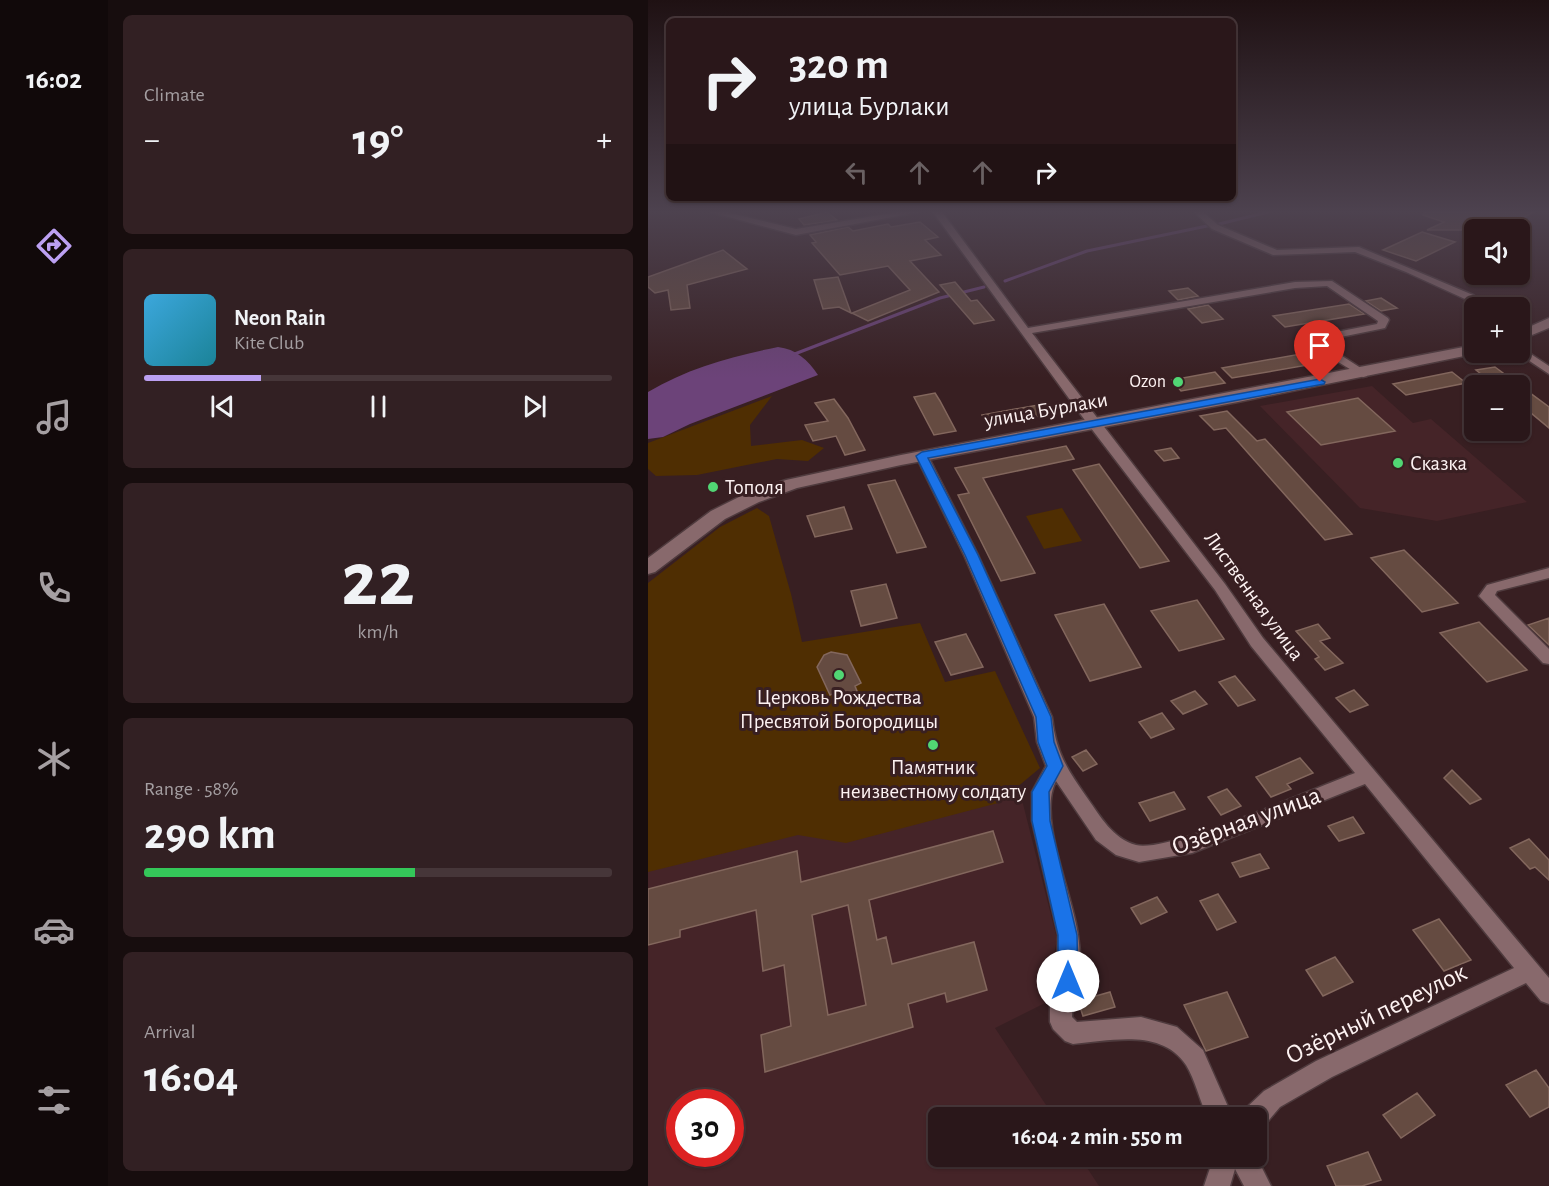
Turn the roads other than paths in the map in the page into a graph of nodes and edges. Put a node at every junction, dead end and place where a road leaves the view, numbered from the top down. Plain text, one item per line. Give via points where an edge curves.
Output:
1 (978, 267) edge
2 (1400, 267) edge
3 (1464, 297) edge
4 (1549, 322) edge
5 (1026, 331) junction
6 (1530, 331) edge
7 (1464, 353) edge
8 (1530, 357) edge
9 (1549, 371) edge
10 (1363, 374) junction
11 (1095, 424) junction
12 (922, 456) junction
13 (648, 568) edge
14 (1549, 573) edge
15 (1549, 659) edge
16 (1055, 766) junction
17 (1367, 776) junction
18 (1529, 971) junction
19 (1549, 994) edge
20 (1216, 1107) edge
21 (1264, 1107) edge
22 (1223, 1167) edge
23 (1248, 1167) edge
24 (1217, 1186) edge
25 (1258, 1186) edge

1 - 5 street, Лиственная улица
2 - 3 street
4 - 6 street
5 - 10 street via 1295,285 1329,284 1384,320 1382,326 1321,338 1319,346
5 - 11 street, Лиственная улица
7 - 10 street, улица Бурлаки
8 - 9 street
10 - 11 street, улица Бурлаки
11 - 12 street, улица Бурлаки
11 - 17 street, Лиственная улица via 1220,587 1257,642
12 - 13 street, улица Бурлаки via 792,484 752,498 718,515
12 - 16 street, Озёрная улица via 1043,717 1046,742
14 - 15 street via 1492,588 1487,596
16 - 17 street, Озёрная улица via 1102,835 1139,854 1185,847
16 - 20 street via 1041,792 1041,821 1068,935 1068,981 1060,1002 1061,1022 1073,1033 1141,1028 1169,1035 1194,1058
17 - 18 street, Лиственная улица
18 - 19 street, Лиственная улица
18 - 21 street, Озёрный переулок via 1324,1069
22 - 24 street
23 - 25 street

